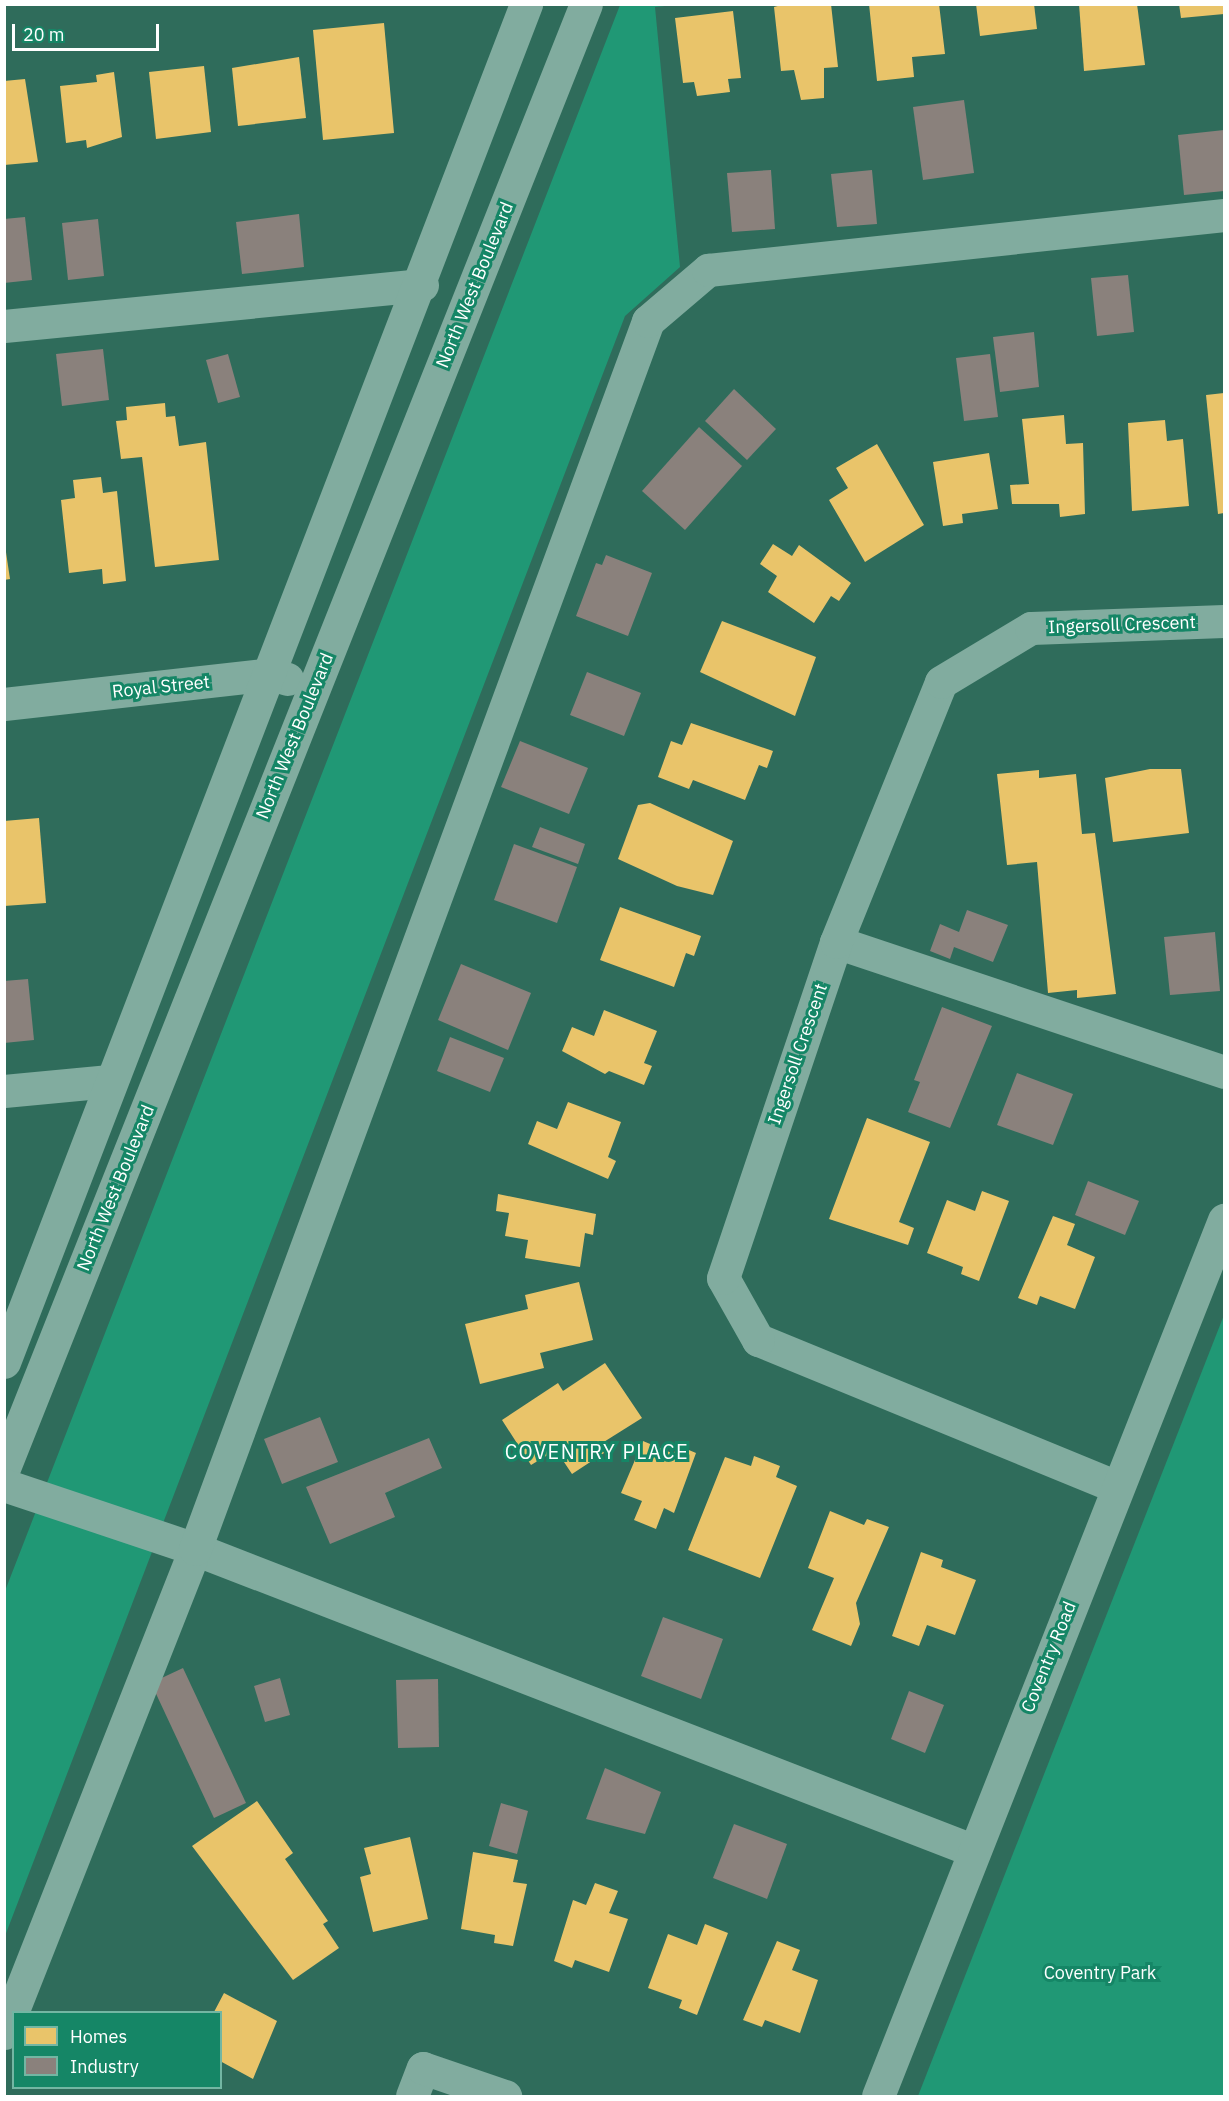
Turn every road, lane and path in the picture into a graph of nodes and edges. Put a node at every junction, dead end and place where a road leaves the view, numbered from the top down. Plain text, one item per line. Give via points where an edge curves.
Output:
1 (526, 4) edge
2 (586, 4) edge
3 (1224, 215) edge
4 (422, 285) junction
5 (4, 326) edge
6 (1224, 621) edge
7 (270, 675) junction
8 (315, 685) junction
9 (4, 704) edge
10 (836, 942) junction
11 (1224, 1072) edge
12 (110, 1081) junction
13 (4, 1090) edge
14 (1224, 1220) edge
15 (4, 1362) edge
16 (4, 1468) edge
17 (4, 1485) edge
18 (1117, 1487) junction
19 (195, 1549) junction
20 (972, 1850) junction
21 (13, 2011) edge
22 (12, 2013) edge
23 (4, 2033) edge
24 (411, 2097) edge
25 (505, 2097) edge
26 (878, 2097) edge

1 - 4 street
2 - 8 street, North West Boulevard
3 - 19 street via 708,270 648,321
4 - 5 street
4 - 7 street
6 - 10 street, Ingersoll Crescent via 1031,628 941,682
7 - 8 street, Royal Street
7 - 9 street, Royal Street
7 - 12 street
8 - 16 street, North West Boulevard
10 - 11 street
10 - 18 street, Ingersoll Crescent via 723,1278 758,1340
12 - 13 street
12 - 15 street
14 - 18 street, Coventry Road
17 - 19 street
18 - 20 street, Coventry Road
19 - 20 street
19 - 21 street
20 - 26 street, Coventry Road
22 - 23 street
24 - 25 street via 423,2068

